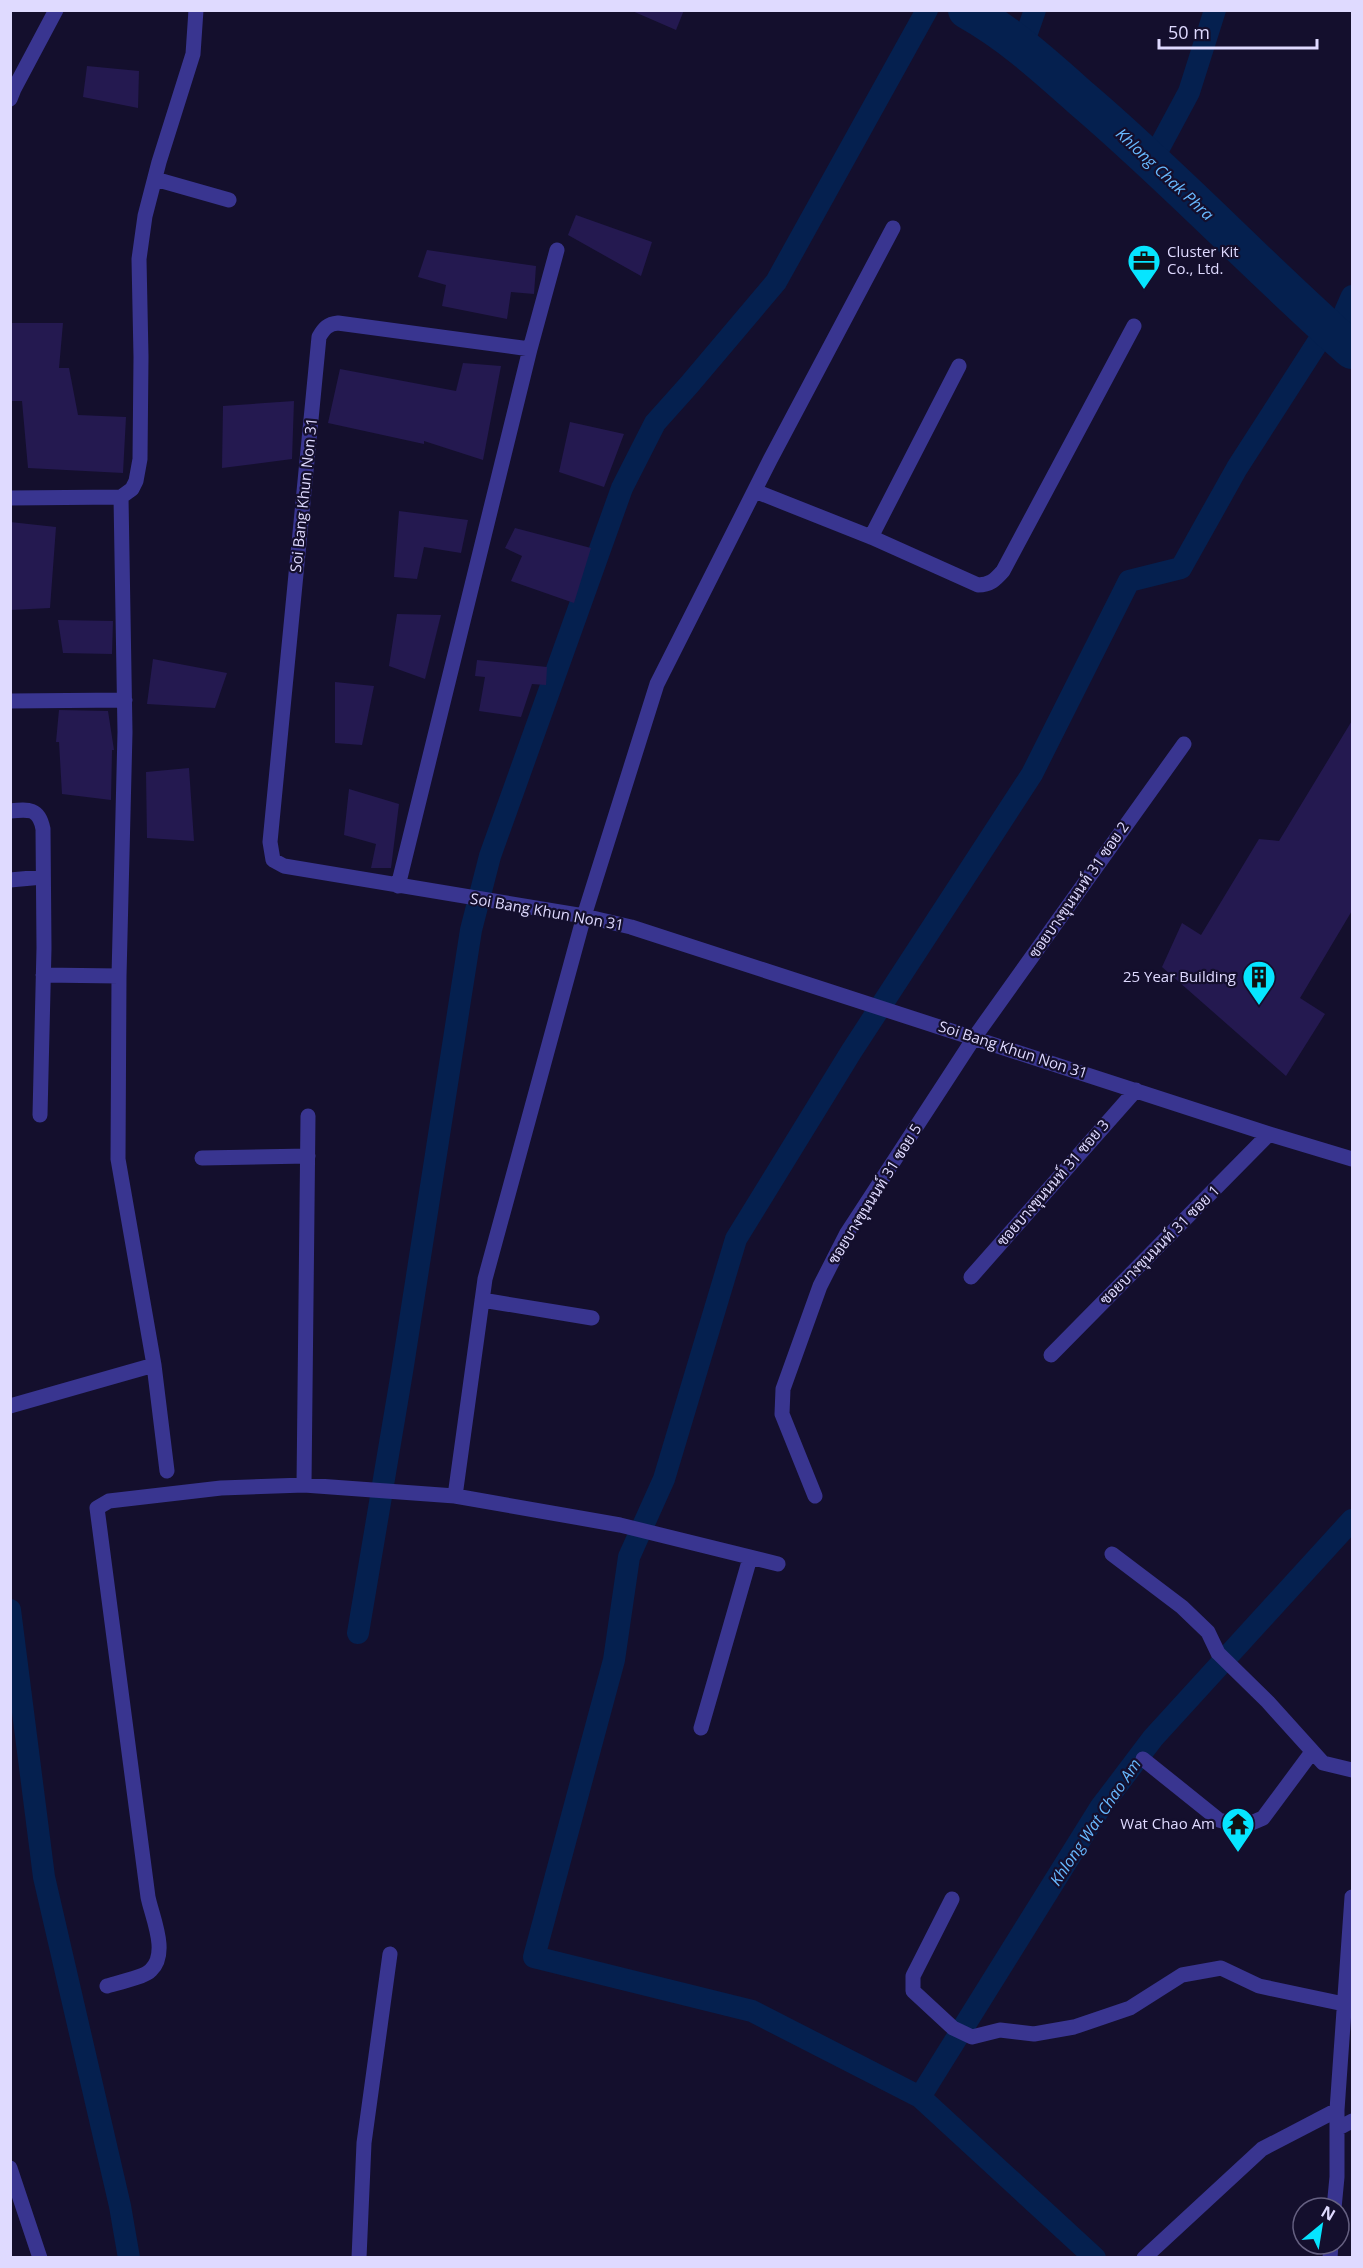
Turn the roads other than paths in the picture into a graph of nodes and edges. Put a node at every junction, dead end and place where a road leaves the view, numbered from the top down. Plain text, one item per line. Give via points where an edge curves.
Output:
1 (56, 10) edge
2 (196, 10) edge
3 (10, 99) edge
4 (155, 179) junction
5 (229, 200) dead end
6 (893, 228) dead end
7 (557, 250) dead end
8 (1134, 326) dead end
9 (531, 349) junction
10 (958, 366) dead end
11 (754, 490) junction
12 (121, 497) junction
13 (10, 498) edge
14 (871, 537) junction
15 (125, 700) junction
16 (10, 701) edge
17 (1184, 744) dead end
18 (10, 811) edge
19 (43, 878) junction
20 (10, 880) edge
21 (398, 886) junction
22 (584, 916) junction
23 (43, 975) junction
24 (119, 976) junction
25 (974, 1038) junction
26 (1136, 1090) junction
27 (40, 1115) dead end
28 (308, 1116) dead end
29 (1269, 1134) junction
30 (308, 1156) junction
31 (202, 1158) dead end
32 (1353, 1159) edge
33 (971, 1277) dead end
34 (482, 1300) junction
35 (592, 1318) dead end
36 (1051, 1355) dead end
37 (154, 1365) junction
38 (10, 1406) edge
39 (167, 1471) dead end
40 (304, 1485) junction
41 (455, 1496) junction
42 (815, 1496) dead end
43 (1112, 1554) dead end
44 (750, 1558) junction
45 (778, 1564) dead end
46 (701, 1728) dead end
47 (1312, 1752) junction
48 (1143, 1759) dead end
49 (1353, 1770) edge
50 (1353, 1897) edge
51 (952, 1899) dead end
52 (390, 1954) dead end
53 (107, 1986) dead end
54 (1344, 2004) junction
55 (1337, 2110) junction
56 (1353, 2121) edge
57 (1337, 2129) junction
58 (10, 2168) edge
59 (1336, 2196) edge
60 (40, 2258) edge
61 (359, 2258) edge
62 (1144, 2258) edge

1 - 3 street
2 - 4 street via 193,54
4 - 5 street
4 - 12 street via 139,259 140,459 132,489
6 - 11 street
7 - 9 street
8 - 14 street via 995,581 978,585
9 - 21 street
9 - 21 street, Soi Bang Khun Non 31 via 338,323 324,328 319,337 271,854 273,860 284,866
10 - 14 street
11 - 14 street
11 - 22 street via 657,684
12 - 13 street
12 - 15 street
15 - 16 street
15 - 24 street
17 - 25 street, ซอยบางขุนนนท์ 31 ซอย 2
18 - 19 street via 27,809 41,818
19 - 20 street
19 - 23 street
21 - 22 street, Soi Bang Khun Non 31
22 - 25 street, Soi Bang Khun Non 31 via 631,927
22 - 34 street
23 - 24 street
23 - 27 street
24 - 37 street via 118,1159
25 - 26 street, Soi Bang Khun Non 31
25 - 42 street, ซอยบางขุนนนท์ 31 ซอย 5 via 847,1233 820,1286 798,1344 783,1389 782,1414
26 - 29 street, Soi Bang Khun Non 31
26 - 33 street, ซอยบางขุนนนท์ 31 ซอย 3
28 - 30 street
29 - 32 street, Soi Bang Khun Non 31
29 - 36 street, ซอยบางขุนนนท์ 31 ซอย 1
30 - 31 street
30 - 40 street
34 - 35 street
34 - 41 street
37 - 38 street
37 - 39 street
40 - 41 street
40 - 53 street via 221,1488 109,1501 97,1508 148,1897 160,1948 151,1971
41 - 44 street via 620,1525
43 - 47 street via 1182,1607 1208,1632 1218,1653
44 - 45 street
44 - 46 street
47 - 48 street via 1263,1818 1250,1824 1219,1820
47 - 49 street via 1323,1763
50 - 54 street
51 - 54 street via 913,1976 914,1991 953,2028 972,2037 1000,2030 1034,2034 1074,2027 1130,2008 1182,1975 1221,1968 1259,1986
52 - 61 street via 364,2143
54 - 55 street
55 - 57 street
55 - 62 street via 1262,2149
56 - 57 street
57 - 59 street
58 - 60 street

